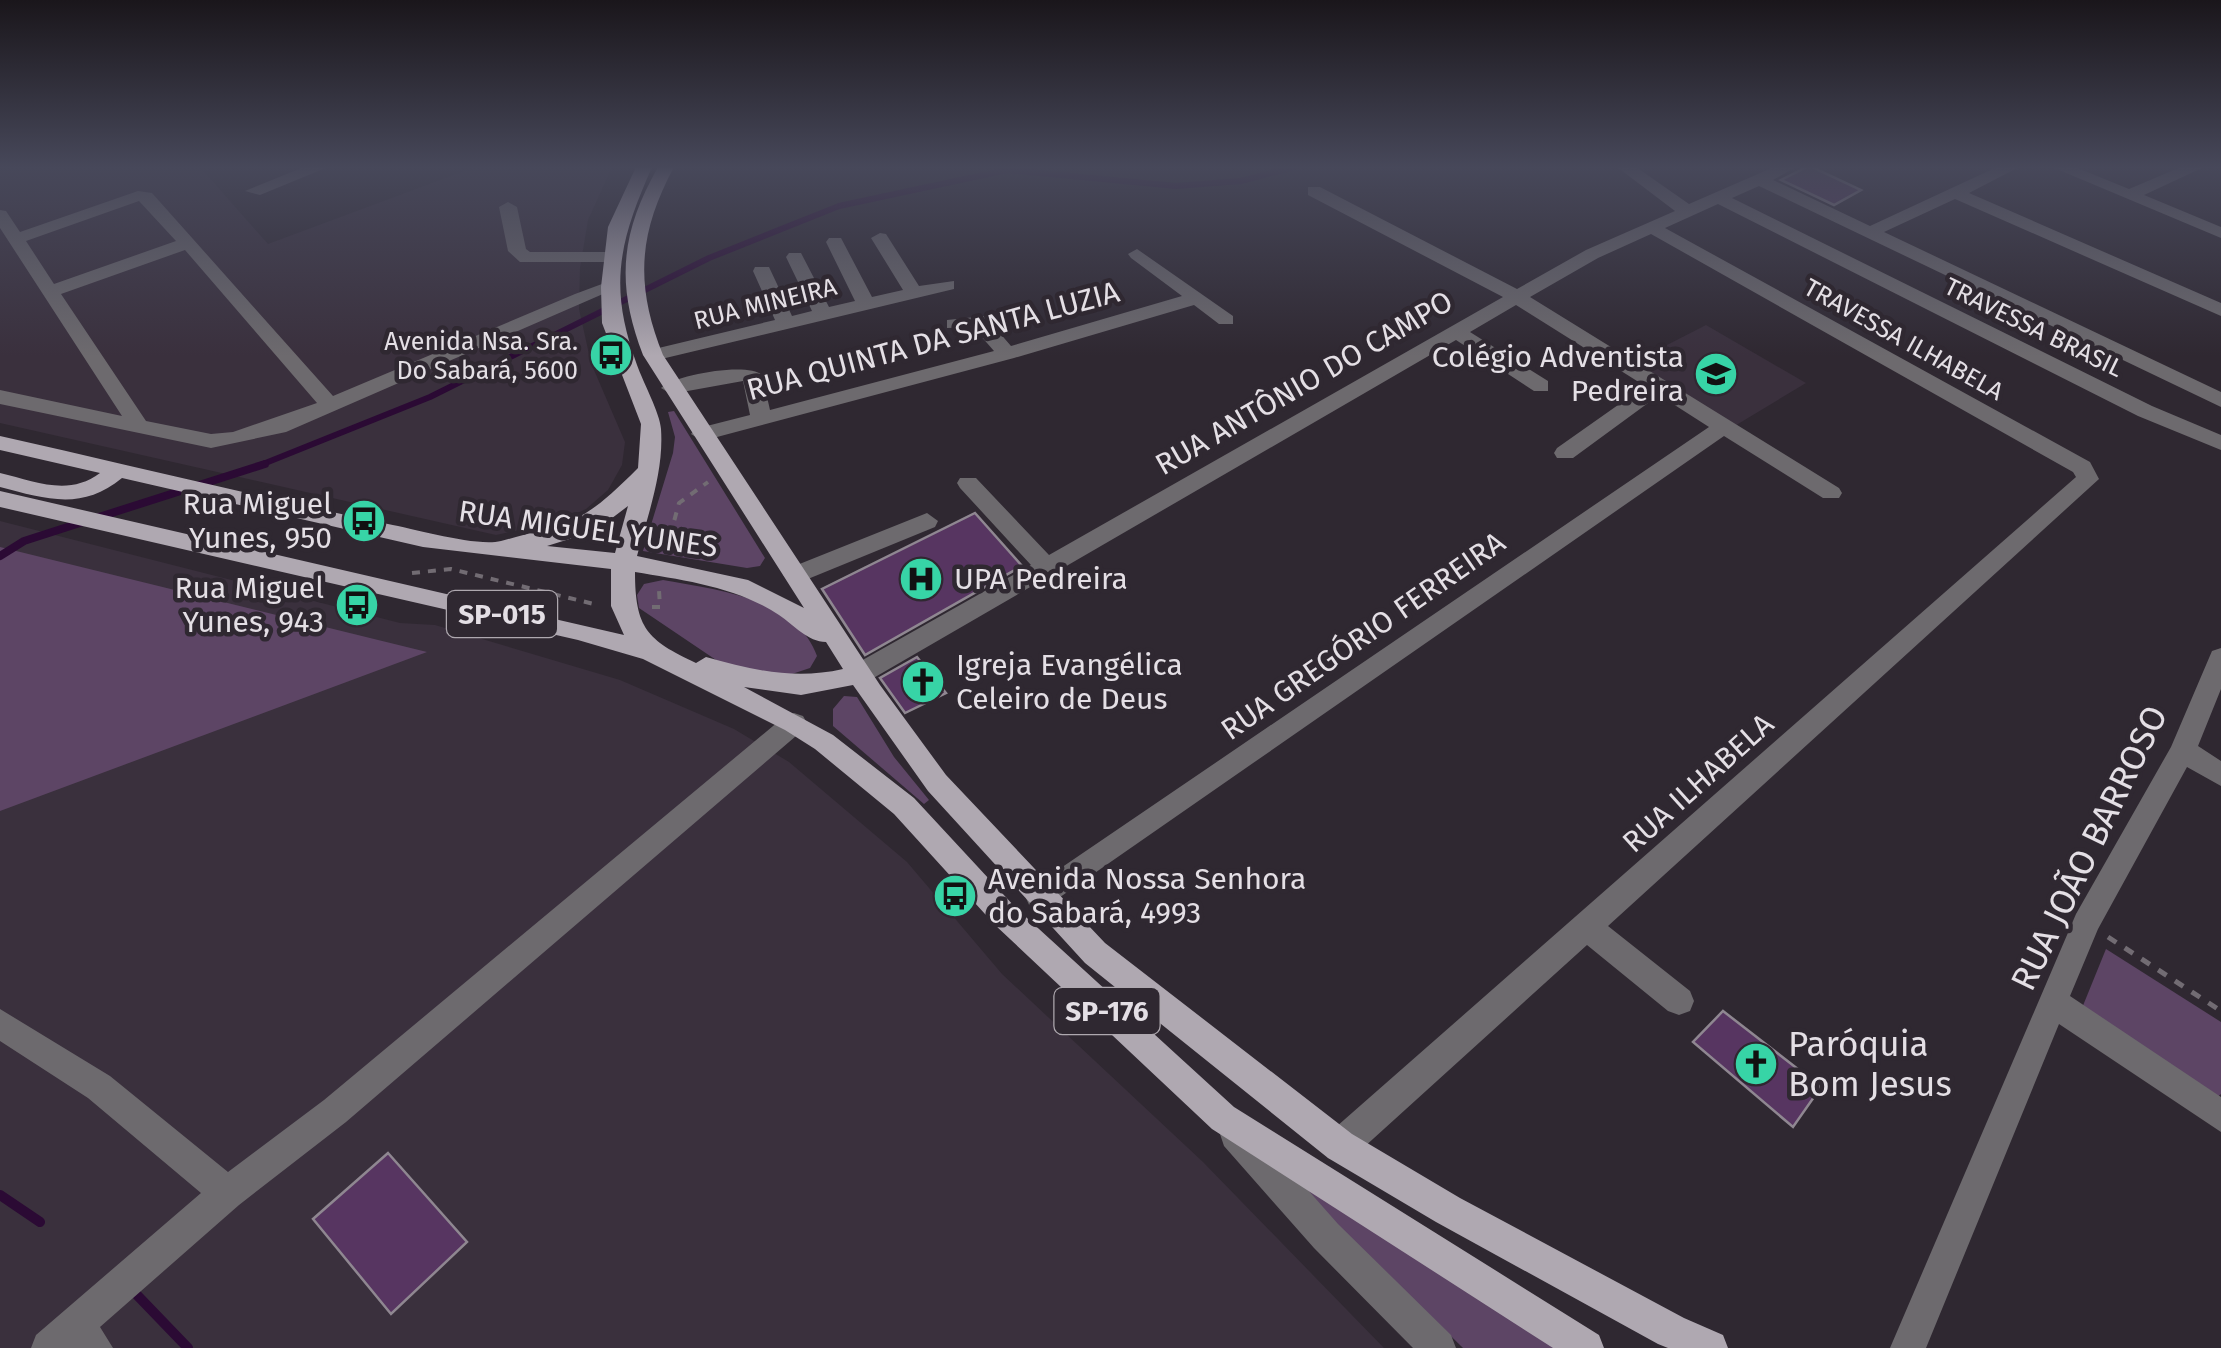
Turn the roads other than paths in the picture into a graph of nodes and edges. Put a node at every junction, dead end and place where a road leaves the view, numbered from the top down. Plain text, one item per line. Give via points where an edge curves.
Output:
1 (10, 230) edge
2 (40, 230) edge
3 (176, 230) edge
4 (513, 230) edge
5 (616, 230) edge
6 (642, 230) edge
7 (1391, 230) edge
8 (1642, 230) edge
9 (1656, 230) edge
10 (1783, 230) edge
11 (1866, 230) edge
12 (1875, 230) edge
13 (2039, 230) edge
14 (1870, 232) junction
15 (16, 238) junction
16 (880, 238) dead end
17 (836, 242) dead end
18 (188, 243) junction
19 (1137, 254) dead end
20 (610, 257) junction
21 (795, 257) dead end
22 (762, 270) dead end
23 (947, 285) dead end
24 (610, 287) junction
25 (51, 290) junction
26 (914, 292) junction
27 (1516, 298) junction
28 (1189, 302) junction
29 (866, 304) junction
30 (2221, 310) edge
31 (824, 314) junction
32 (1226, 320) dead end
33 (786, 324) junction
34 (954, 324) dead end
35 (1456, 332) junction
36 (1008, 354) junction
37 (653, 355) junction
38 (1541, 386) dead end
39 (1657, 387) junction
40 (671, 388) junction
41 (0, 397) edge
42 (2221, 400) edge
43 (329, 404) junction
44 (760, 418) junction
45 (140, 426) junction
46 (1723, 426) junction
47 (702, 434) junction
48 (0, 443) edge
49 (2221, 443) edge
50 (1565, 453) dead end
51 (2082, 467) joint
52 (648, 469) junction
53 (118, 470) junction
54 (0, 480) edge
55 (977, 480) dead end
56 (1831, 493) dead end
57 (0, 499) edge
58 (927, 521) dead end
59 (479, 550) junction
60 (1051, 562) junction
61 (623, 565) junction
62 (795, 575) junction
63 (650, 652) junction
64 (2221, 658) edge
65 (861, 673) junction
66 (794, 723) junction
67 (2183, 750) junction
68 (2221, 776) edge
69 (1040, 898) junction
70 (1586, 926) junction
71 (1679, 1001) dead end
72 (2053, 1002) junction
73 (0, 1024) edge
74 (2221, 1116) edge
75 (1223, 1118) junction
76 (1340, 1146) junction
77 (227, 1194) junction
78 (73, 1341) edge
79 (1438, 1348) edge
80 (1586, 1348) edge
81 (1710, 1348) edge
82 (1908, 1348) edge

1 - 15 street
2 - 15 street
3 - 18 street
4 - 20 street via 526,258
5 - 20 main road
6 - 37 main road via 636,304
7 - 27 street
8 - 27 street, RUA ANTÔNIO DO CAMPO
9 - 51 street, TRAVESSA ILHABELA
10 - 49 street, TRAVESSA BRASIL
11 - 14 street
12 - 14 street
13 - 30 street
14 - 42 street
15 - 25 street
16 - 26 street
17 - 29 street
18 - 25 street
18 - 43 street
19 - 28 street
20 - 24 main road
21 - 31 street
22 - 33 street
23 - 26 street, RUA MINEIRA
24 - 43 street
24 - 52 main road via 612,323 651,424
25 - 45 street
26 - 29 street, RUA MINEIRA
27 - 35 street, RUA ANTÔNIO DO CAMPO
27 - 39 street
28 - 32 street
28 - 36 street, RUA QUINTA DA SANTA LUZIA
29 - 31 street, RUA MINEIRA
31 - 33 street, RUA MINEIRA
33 - 37 street, RUA MINEIRA
34 - 36 street via 978,320
35 - 38 street
35 - 60 street, RUA ANTÔNIO DO CAMPO
36 - 44 street, RUA QUINTA DA SANTA LUZIA
37 - 40 main road
39 - 46 street
39 - 50 street
40 - 44 street via 752,375
40 - 47 main road
41 - 45 street
43 - 45 street via 229,441
44 - 47 street, RUA QUINTA DA SANTA LUZIA
46 - 56 street
46 - 69 street, RUA GREGÓRIO FERREIRA
47 - 62 main road
48 - 53 main road, RUA MIGUEL YUNES / SP-015
51 - 70 street, RUA ILHABELA via 2088,478
52 - 59 main road via 598,521
52 - 61 main road
53 - 54 main road via 74,497
53 - 59 main road, RUA MIGUEL YUNES / SP-015
55 - 60 street
57 - 63 main road, SP-015
58 - 62 street
59 - 61 main road, RUA MIGUEL YUNES / SP-015
60 - 65 street, RUA ANTÔNIO DO CAMPO
61 - 63 main road via 622,606
61 - 65 main road, RUA MIGUEL YUNES / SP-015 via 748,586 802,615
62 - 65 main road
63 - 65 main road, SP-015 via 779,687 831,684
63 - 66 main road, SP-176
64 - 67 street, RUA JOÃO BARROSO
65 - 69 main road, SP-176 via 937,783
66 - 75 main road, SP-176 via 904,806 1005,916
66 - 77 street
67 - 68 street
67 - 72 street, RUA JOÃO BARROSO via 2086,923
69 - 76 main road, SP-176 via 1095,953
70 - 71 street
70 - 76 street, RUA ILHABELA
72 - 74 street
72 - 82 street, RUA JOÃO BARROSO
73 - 77 street via 99,1087
75 - 79 street via 1326,1236
75 - 80 main road, SP-176
76 - 81 main road, SP-176
77 - 78 street

